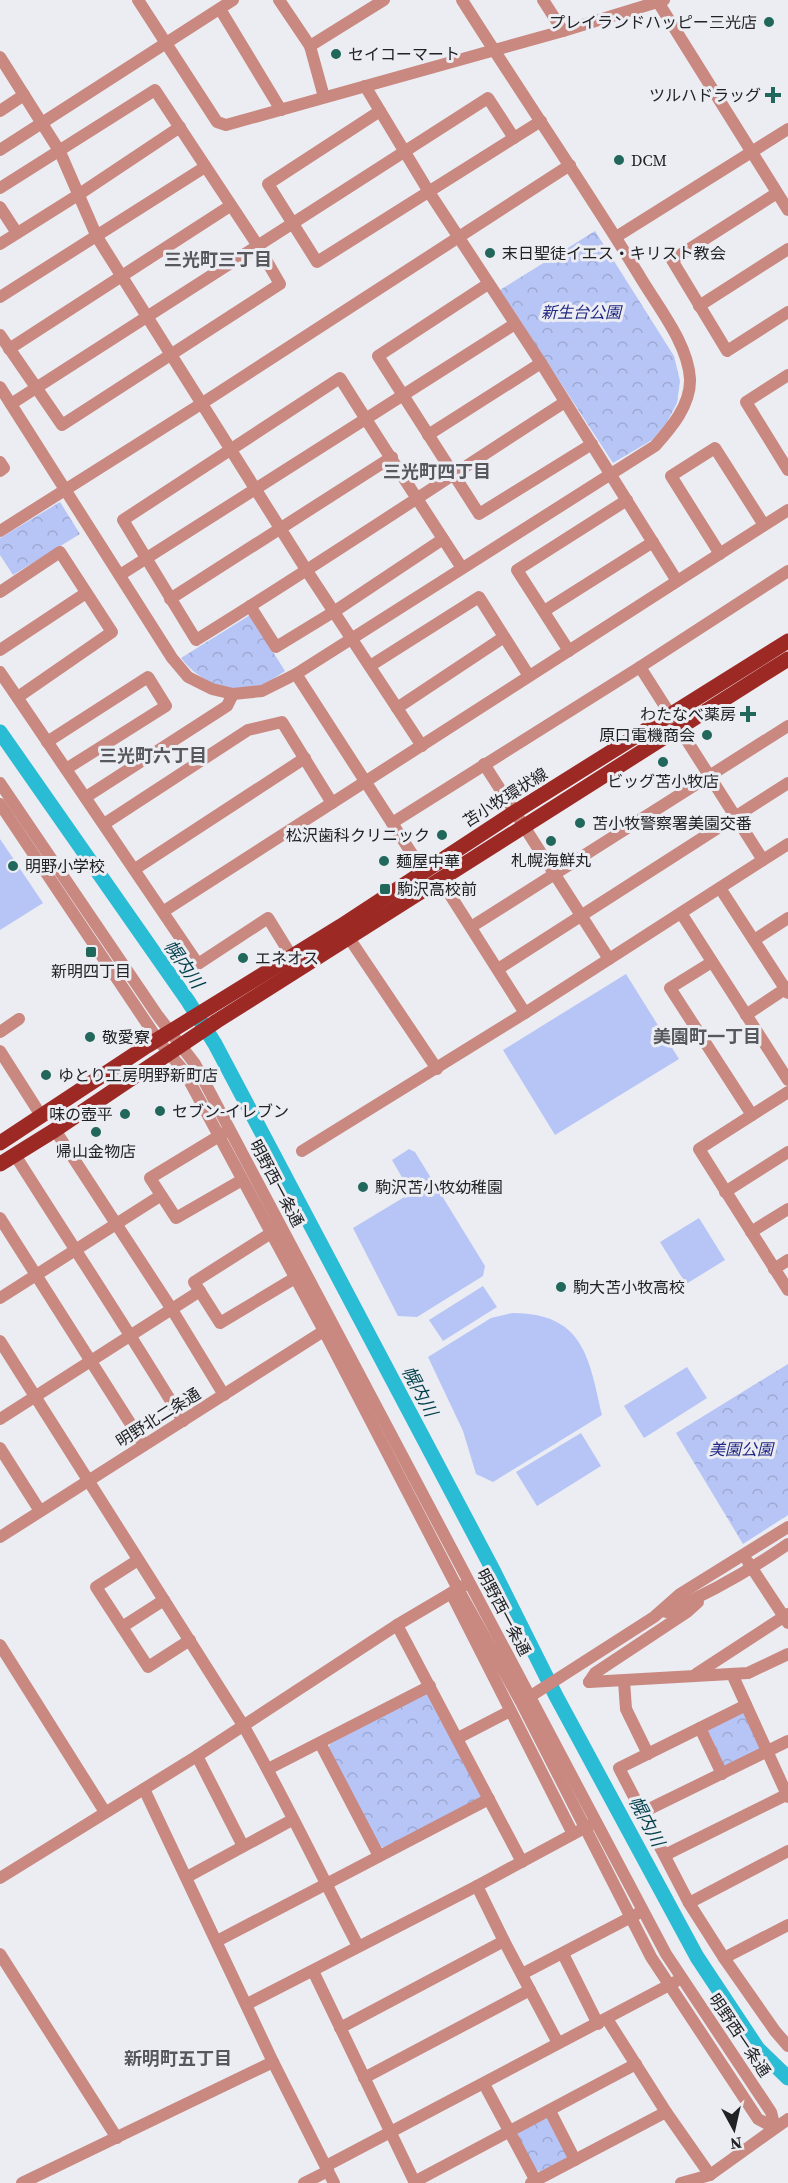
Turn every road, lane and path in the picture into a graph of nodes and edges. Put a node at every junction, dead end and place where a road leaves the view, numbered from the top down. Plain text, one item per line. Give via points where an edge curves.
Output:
1 (138, 0) edge
2 (233, 0) edge
3 (279, 0) edge
4 (384, 0) edge
5 (462, 0) edge
6 (543, 0) edge
7 (661, 1) edge
8 (370, 4) edge
9 (627, 5) edge
10 (220, 9) junction
11 (563, 31) junction
12 (167, 44) junction
13 (310, 46) junction
14 (494, 50) junction
15 (0, 57) edge
16 (365, 86) junction
17 (24, 95) junction
18 (324, 97) junction
19 (281, 110) junction
20 (0, 111) edge
21 (380, 111) junction
22 (541, 121) junction
23 (42, 124) junction
24 (180, 127) junction
25 (788, 129) edge
26 (514, 138) junction
27 (0, 150) edge
28 (404, 151) junction
29 (60, 152) junction
30 (752, 152) junction
31 (570, 165) junction
32 (205, 167) junction
33 (0, 188) edge
34 (429, 192) junction
35 (777, 192) junction
36 (78, 195) junction
37 (230, 206) junction
38 (0, 207) edge
39 (788, 210) edge
40 (292, 224) junction
41 (17, 233) junction
42 (97, 237) junction
43 (616, 237) junction
44 (458, 238) junction
45 (0, 244) edge
46 (258, 246) junction
47 (788, 249) edge
48 (122, 276) junction
49 (488, 284) junction
50 (0, 297) edge
51 (699, 306) junction
52 (788, 312) edge
53 (148, 316) junction
54 (515, 324) junction
55 (0, 335) edge
56 (9, 349) junction
57 (172, 356) junction
58 (541, 363) junction
59 (788, 375) edge
60 (0, 387) edge
61 (36, 387) junction
62 (403, 395) junction
63 (565, 402) junction
64 (11, 404) junction
65 (201, 404) junction
66 (366, 419) junction
67 (428, 435) junction
68 (788, 443) edge
69 (592, 444) junction
70 (232, 448) junction
71 (776, 451) junction
72 (392, 457) junction
73 (0, 462) edge
74 (788, 470) edge
75 (0, 471) edge
76 (453, 474) junction
77 (611, 474) junction
78 (64, 489) junction
79 (257, 490) junction
80 (418, 498) junction
81 (627, 500) junction
82 (788, 510) edge
83 (764, 525) junction
84 (281, 529) junction
85 (0, 531) edge
86 (443, 539) junction
87 (653, 542) junction
88 (720, 554) junction
89 (146, 560) junction
90 (462, 568) junction
91 (307, 571) junction
92 (788, 571) edge
93 (120, 575) junction
94 (677, 581) junction
95 (0, 592) edge
96 (86, 592) junction
97 (170, 599) junction
98 (250, 606) junction
99 (335, 611) junction
100 (544, 612) junction
101 (504, 637) junction
102 (352, 638) junction
103 (788, 641) edge
104 (0, 650) edge
105 (569, 651) junction
106 (788, 659) edge
107 (370, 666) junction
108 (640, 667) junction
109 (0, 672) edge
110 (296, 674) junction
111 (529, 676) junction
112 (233, 694) junction
113 (18, 697) junction
114 (397, 708) junction
115 (670, 715) junction
116 (788, 726) edge
117 (679, 729) junction
118 (48, 742) junction
119 (422, 746) junction
120 (304, 758) junction
121 (484, 764) junction
122 (66, 769) junction
123 (710, 776) junction
124 (0, 783) edge
125 (366, 783) junction
126 (788, 783) edge
127 (86, 797) junction
128 (332, 803) junction
129 (0, 804) edge
130 (515, 812) junction
131 (735, 816) junction
132 (392, 823) junction
133 (104, 824) junction
134 (524, 826) junction
135 (788, 844) edge
136 (763, 860) junction
137 (135, 869) junction
138 (423, 871) junction
139 (555, 874) junction
140 (440, 879) junction
141 (720, 888) junction
142 (164, 911) junction
143 (681, 913) junction
144 (580, 915) junction
145 (788, 918) edge
146 (471, 927) junction
147 (345, 931) junction
148 (754, 940) junction
149 (292, 957) junction
150 (609, 959) junction
151 (712, 962) junction
152 (498, 969) junction
153 (787, 990) edge
154 (525, 1013) junction
155 (746, 1015) junction
156 (19, 1019) dead end
157 (0, 1032) edge
158 (170, 1032) junction
159 (180, 1045) junction
160 (0, 1051) edge
161 (437, 1069) junction
162 (788, 1080) edge
163 (788, 1092) edge
164 (752, 1115) junction
165 (42, 1117) junction
166 (55, 1130) junction
167 (230, 1130) junction
168 (219, 1136) junction
169 (0, 1143) edge
170 (302, 1151) dead end
171 (788, 1152) edge
172 (15, 1155) junction
173 (0, 1164) edge
174 (242, 1180) junction
175 (725, 1192) junction
176 (160, 1196) junction
177 (788, 1209) edge
178 (0, 1218) edge
179 (115, 1224) junction
180 (276, 1230) junction
181 (751, 1232) junction
182 (74, 1250) junction
183 (788, 1260) edge
184 (774, 1269) junction
185 (36, 1274) junction
186 (295, 1278) junction
187 (788, 1290) edge
188 (200, 1291) junction
189 (0, 1298) edge
190 (171, 1308) junction
191 (329, 1328) junction
192 (132, 1336) junction
193 (0, 1341) edge
194 (91, 1361) junction
195 (224, 1395) junction
196 (36, 1397) junction
197 (0, 1419) edge
198 (183, 1421) junction
199 (144, 1445) junction
200 (0, 1448) edge
201 (88, 1480) junction
202 (40, 1511) junction
203 (788, 1527) edge
204 (0, 1537) edge
205 (788, 1544) edge
206 (744, 1556) junction
207 (138, 1560) junction
208 (752, 1569) junction
209 (469, 1582) junction
210 (454, 1591) junction
211 (705, 1595) junction
212 (164, 1599) junction
213 (654, 1617) junction
214 (787, 1618) edge
215 (397, 1625) junction
216 (122, 1627) junction
217 (190, 1640) junction
218 (0, 1645) edge
219 (788, 1654) edge
220 (695, 1674) junction
221 (732, 1674) junction
222 (624, 1681) junction
223 (430, 1686) junction
224 (530, 1698) junction
225 (746, 1705) junction
226 (510, 1711) junction
227 (243, 1725) junction
228 (700, 1728) junction
229 (458, 1738) junction
230 (788, 1741) edge
231 (320, 1743) junction
232 (767, 1752) junction
233 (648, 1754) junction
234 (197, 1756) junction
235 (268, 1769) junction
236 (722, 1773) junction
237 (144, 1789) junction
238 (788, 1795) edge
239 (489, 1799) junction
240 (105, 1812) junction
241 (643, 1812) junction
242 (292, 1820) junction
243 (596, 1822) junction
244 (578, 1831) junction
245 (243, 1846) junction
246 (788, 1851) edge
247 (665, 1855) junction
248 (380, 1856) junction
249 (522, 1862) junction
250 (187, 1876) junction
251 (0, 1878) edge
252 (326, 1883) junction
253 (477, 1886) junction
254 (689, 1903) junction
255 (644, 1911) junction
256 (630, 1918) junction
257 (788, 1925) edge
258 (217, 1941) junction
259 (504, 1941) junction
260 (358, 1946) junction
261 (0, 1954) edge
262 (563, 1954) junction
263 (724, 1958) junction
264 (313, 1971) junction
265 (522, 1974) junction
266 (682, 1978) junction
267 (669, 1986) junction
268 (530, 1989) junction
269 (247, 2004) junction
270 (602, 2022) junction
271 (788, 2025) edge
272 (340, 2028) junction
273 (775, 2031) junction
274 (558, 2043) junction
275 (788, 2046) edge
276 (273, 2062) junction
277 (636, 2064) junction
278 (364, 2078) junction
279 (484, 2084) junction
280 (550, 2110) junction
281 (666, 2112) junction
282 (788, 2120) edge
283 (775, 2128) junction
284 (510, 2131) junction
285 (391, 2132) junction
286 (117, 2138) junction
287 (575, 2160) junction
288 (329, 2173) edge
289 (710, 2175) junction
290 (534, 2182) edge
291 (22, 2183) edge
292 (304, 2183) edge
293 (415, 2183) edge
294 (681, 2183) edge

1 - 12 street
2 - 10 street
3 - 13 street
4 - 8 street
5 - 14 street
6 - 11 street
7 - 9 street
7 - 30 street
8 - 13 street
9 - 11 street
10 - 12 street
10 - 19 street
11 - 14 street
12 - 19 street via 217,122 226,125
12 - 23 street
13 - 18 street
14 - 16 street
14 - 22 street
15 - 17 street
16 - 18 street
16 - 21 street
17 - 20 street
17 - 23 street
18 - 19 street
21 - 28 street
21 - 40 street via 268,184
22 - 26 street
22 - 31 street
23 - 27 street
23 - 29 street
24 - 29 street via 155,90
24 - 32 street
24 - 36 street
25 - 30 street
26 - 28 street via 488,98
26 - 34 street
28 - 34 street
28 - 40 street
29 - 33 street
29 - 36 street
30 - 35 street
30 - 43 street
31 - 43 street
31 - 44 street
32 - 37 street
32 - 42 street
34 - 40 street via 317,262
34 - 44 street
35 - 39 street
35 - 51 street via 672,260
36 - 41 street
36 - 42 street
37 - 46 street
37 - 48 street
38 - 41 street
40 - 46 street
41 - 45 street
42 - 48 street
42 - 50 street
43 - 77 street via 685,351 690,381 685,406 670,430 655,446
44 - 49 street
44 - 65 street
46 - 53 street
46 - 57 street via 280,284
47 - 51 street
48 - 53 street
48 - 56 street
49 - 54 street
49 - 62 street via 378,356
51 - 52 street via 727,351
53 - 57 street
53 - 61 street
54 - 58 street
54 - 62 street
55 - 56 street
56 - 61 street
57 - 61 street via 62,424
57 - 65 street
58 - 63 street
58 - 67 street
59 - 71 street via 746,402
60 - 64 street
61 - 64 street
62 - 66 street
62 - 67 street
63 - 69 street
63 - 76 street
64 - 78 street
65 - 70 street
65 - 78 street
66 - 70 street via 340,378
66 - 72 street
66 - 79 street
67 - 76 street
68 - 71 street
69 - 76 street via 479,514
69 - 77 street
70 - 79 street
70 - 89 street via 123,520
71 - 74 street
72 - 80 street
72 - 84 street
73 - 75 street via 4,468
76 - 80 street
77 - 81 street
77 - 90 street
78 - 85 street
78 - 93 street
79 - 84 street
79 - 89 street
80 - 86 street
80 - 91 street
81 - 87 street
81 - 100 street via 517,570
82 - 83 street
83 - 88 street
83 - 88 street via 715,448 671,476
84 - 91 street
84 - 97 street
86 - 90 street
86 - 99 street
87 - 94 street
87 - 100 street
88 - 94 street
89 - 93 street
89 - 97 street
90 - 102 street
91 - 98 street
91 - 99 street
92 - 108 street
93 - 112 street via 188,677
94 - 105 street
95 - 96 street via 60,552
96 - 104 street
96 - 113 street via 112,632
97 - 98 street via 196,640
98 - 99 street via 276,647
99 - 102 street
100 - 105 street
101 - 107 street via 479,597
101 - 111 street
101 - 114 street
102 - 107 street
102 - 110 street
103 - 115 main road, 苫小牧環状線
105 - 111 street
106 - 117 main road, 苫小牧環状線
107 - 114 street
108 - 115 street
108 - 121 street
109 - 113 street
110 - 112 street via 262,691
110 - 125 street
111 - 119 street
112 - 127 street via 227,706
113 - 118 street
114 - 119 street
115 - 117 street
115 - 130 main road, 苫小牧環状線
116 - 123 street
117 - 123 street
117 - 134 main road, 苫小牧環状線
118 - 122 street
118 - 122 street via 148,677 166,705
119 - 125 street
120 - 128 street
120 - 133 street via 282,722 248,730
120 - 137 street
121 - 130 street
121 - 132 street
122 - 127 street
123 - 131 street
123 - 139 street
124 - 158 street, 明野西一条通
125 - 128 street
125 - 132 street
126 - 131 street
127 - 133 street
128 - 142 street
129 - 158 street, 明野西一条通
130 - 134 street
130 - 138 main road, 苫小牧環状線
131 - 136 street
131 - 144 street
132 - 138 street
133 - 137 street
134 - 139 street
134 - 140 main road, 苫小牧環状線
135 - 136 street
136 - 141 street
137 - 142 street
138 - 147 main road, 苫小牧環状線
139 - 144 street
139 - 146 street
140 - 146 street
140 - 147 main road, 苫小牧環状線
141 - 143 street
141 - 148 street
142 - 149 street via 198,964 268,918
143 - 150 street
143 - 151 street
144 - 150 street
144 - 152 street
145 - 148 street
146 - 152 street
147 - 149 main road, 苫小牧環状線
147 - 159 main road, 苫小牧環状線
147 - 161 street
148 - 153 street
149 - 158 main road, 苫小牧環状線
150 - 154 street
151 - 155 street
151 - 164 street via 670,988
152 - 154 street
153 - 155 street
154 - 161 street
155 - 162 street
156 - 157 street
158 - 159 street, 明野西一条通
158 - 165 main road, 苫小牧環状線
159 - 166 main road, 苫小牧環状線
159 - 167 street, 明野西一条通 via 195,1064
159 - 168 street, 明野西一条通 via 184,1071
160 - 165 street
161 - 170 street
163 - 164 street
164 - 175 street via 699,1149
165 - 169 main road, 苫小牧環状線
166 - 172 main road, 苫小牧環状線
166 - 179 street
167 - 168 street
167 - 180 street, 明野西一条通
168 - 174 street, 明野西一条通
168 - 176 street via 150,1178
171 - 175 street
172 - 173 main road, 苫小牧環状線
172 - 182 street
174 - 176 street via 176,1218
174 - 180 street, 明野西一条通
175 - 181 street
176 - 179 street
177 - 181 street
178 - 185 street
179 - 182 street
179 - 190 street
180 - 186 street, 明野西一条通
180 - 188 street via 194,1282
180 - 191 street, 明野西一条通
181 - 184 street
182 - 185 street
182 - 192 street
183 - 184 street
184 - 187 street
185 - 189 street
185 - 194 street
186 - 188 street via 220,1323
186 - 191 street, 明野西一条通
188 - 190 street
190 - 192 street
190 - 195 street
191 - 195 street, 明野北二条通
191 - 209 street, 明野西一条通
191 - 210 street, 明野西一条通
192 - 194 street
192 - 198 street
193 - 196 street
194 - 196 street
194 - 199 street
195 - 198 street, 明野北二条通
196 - 197 street
196 - 201 street
198 - 199 street, 明野北二条通
199 - 201 street, 明野北二条通
200 - 202 street
201 - 202 street, 明野北二条通
201 - 207 street
202 - 204 street, 明野北二条通
203 - 206 street
205 - 208 street
206 - 208 street
206 - 213 street via 680,1594
207 - 212 street
207 - 216 street via 96,1587
208 - 211 street
208 - 214 street
209 - 210 street
209 - 224 street, 明野西一条通
210 - 215 street
210 - 224 street, 明野西一条通
210 - 226 street
211 - 213 street
211 - 222 street via 687,1612 595,1673 589,1682
212 - 216 street
212 - 217 street
213 - 224 street
214 - 220 street
215 - 223 street
215 - 227 street
216 - 217 street via 148,1667
217 - 227 street
218 - 240 street
219 - 221 street via 748,1673
220 - 221 street
220 - 222 street
221 - 225 street
222 - 233 street via 627,1709
223 - 229 street
223 - 231 street
224 - 243 street, 明野西一条通
224 - 244 street, 明野西一条通
225 - 228 street
225 - 232 street
226 - 229 street
226 - 244 street
227 - 234 street
227 - 235 street
228 - 233 street
228 - 236 street
229 - 239 street
230 - 232 street
231 - 235 street
231 - 248 street
232 - 236 street
232 - 238 street
233 - 241 street via 620,1768
234 - 237 street
234 - 245 street
235 - 242 street
236 - 241 street
237 - 240 street
237 - 250 street
238 - 247 street
239 - 248 street
239 - 249 street
240 - 251 street
241 - 247 street
242 - 245 street
242 - 252 street
243 - 244 street
243 - 255 street, 明野西一条通
244 - 249 street
244 - 256 street, 明野西一条通
245 - 250 street
246 - 254 street
247 - 254 street
248 - 252 street
249 - 253 street
250 - 258 street
252 - 258 street
252 - 260 street
253 - 259 street
253 - 260 street
254 - 263 street
255 - 256 street
255 - 266 street, 明野西一条通
256 - 262 street
256 - 267 street, 明野西一条通
257 - 263 street
258 - 269 street
259 - 265 street
259 - 272 street
260 - 264 street
261 - 286 street
262 - 265 street
262 - 270 street
263 - 273 street
264 - 269 street
264 - 272 street
265 - 268 street
266 - 267 street
266 - 283 street, 明野西一条通 via 771,2112
267 - 270 street
267 - 283 street, 明野西一条通 via 758,2119
268 - 274 street
268 - 278 street
269 - 276 street
270 - 274 street
270 - 277 street
271 - 273 street
272 - 278 street
273 - 275 street
274 - 279 street
276 - 286 street
276 - 288 street
277 - 280 street
277 - 281 street
278 - 285 street
279 - 284 street
279 - 285 street
280 - 284 street
280 - 287 street
281 - 287 street
281 - 289 street
282 - 283 street
283 - 289 street
284 - 290 street
284 - 293 street
285 - 288 street
285 - 293 street
286 - 291 street
287 - 290 street
288 - 292 street
289 - 294 street

